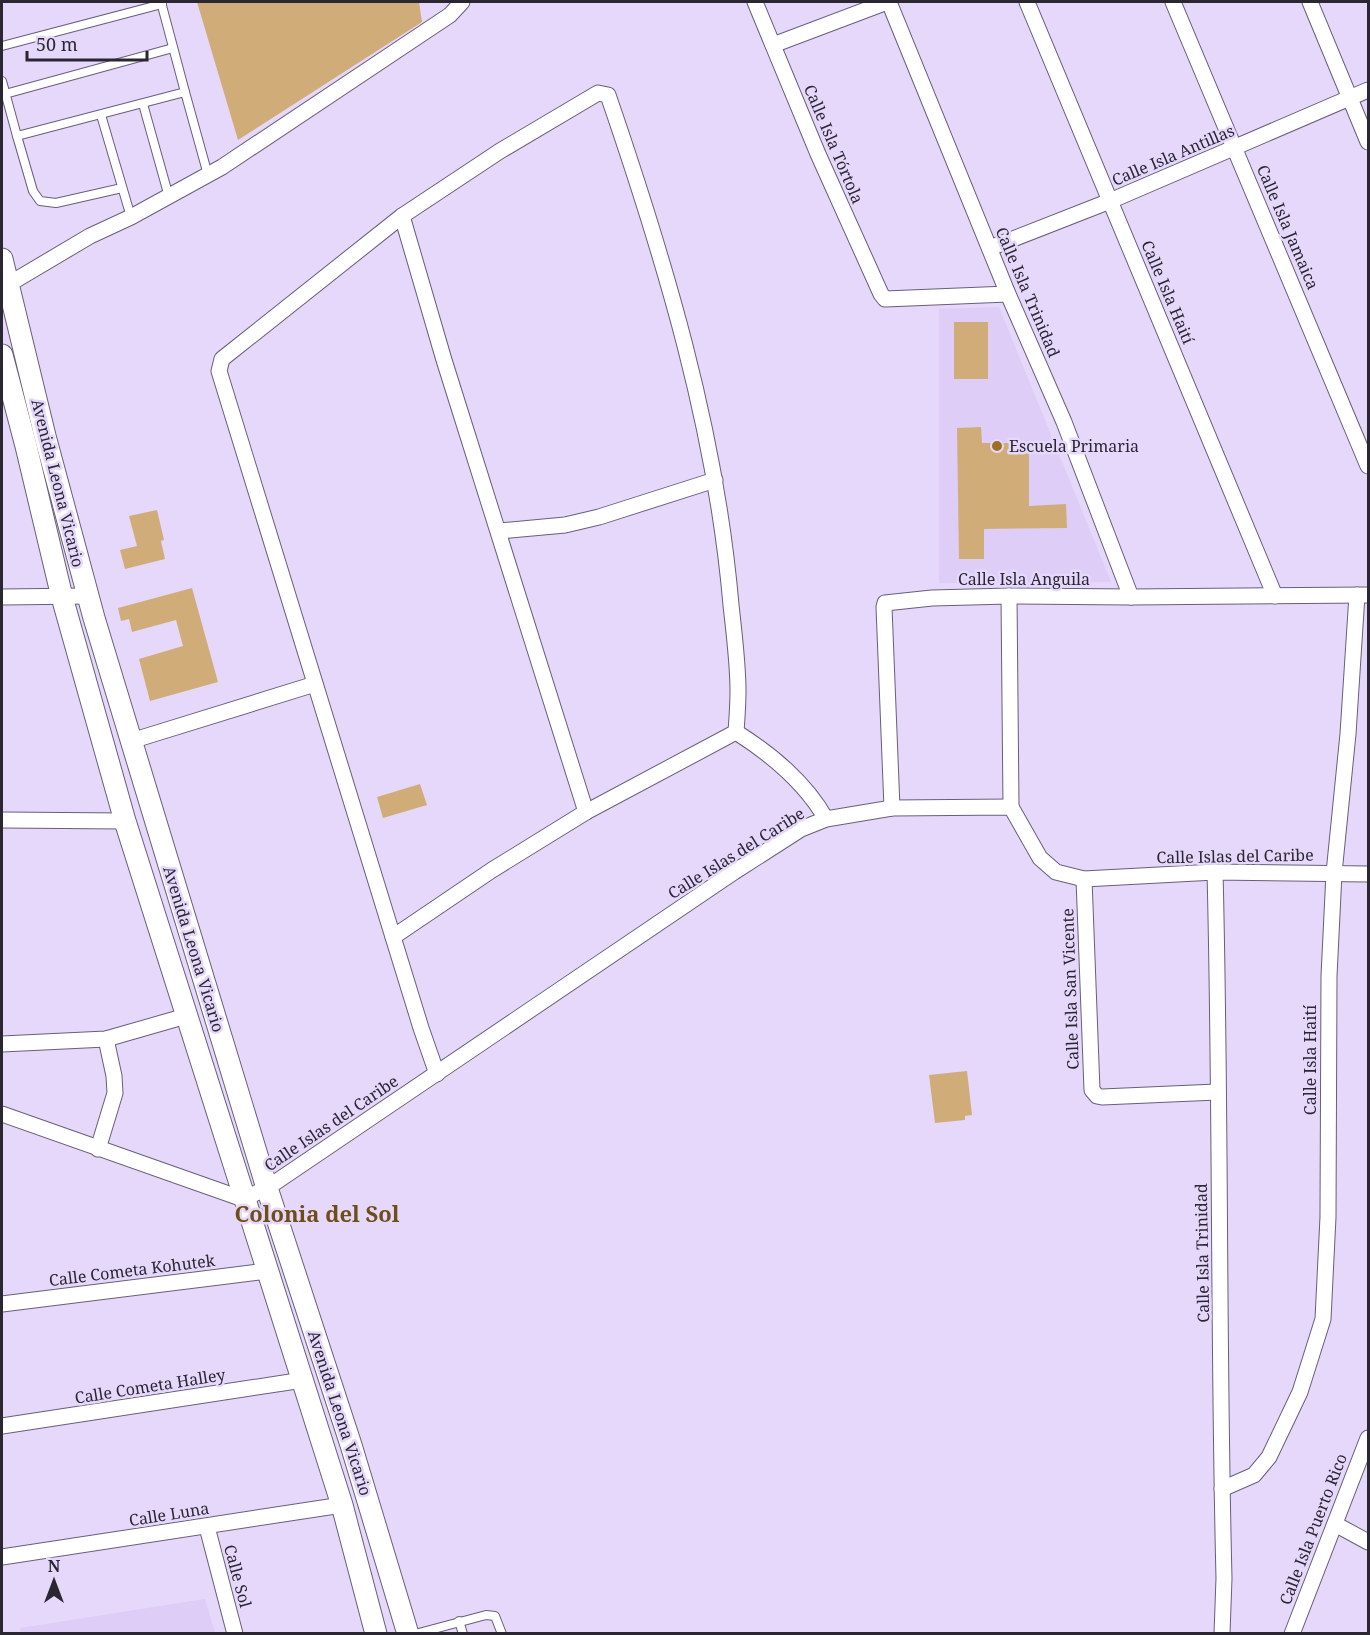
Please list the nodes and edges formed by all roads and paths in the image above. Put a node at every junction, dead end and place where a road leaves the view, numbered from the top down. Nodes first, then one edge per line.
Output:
1 (462, 2) edge
2 (755, 2) edge
3 (888, 2) edge
4 (1027, 2) edge
5 (1173, 2) edge
6 (1310, 2) edge
7 (161, 3) edge
8 (773, 45) junction
9 (2, 46) edge
10 (173, 48) junction
11 (2, 81) edge
12 (1368, 90) edge
13 (185, 92) junction
14 (5, 94) junction
15 (1350, 98) junction
16 (143, 104) junction
17 (101, 115) junction
18 (17, 136) junction
19 (1368, 142) edge
20 (1235, 149) junction
21 (208, 175) junction
22 (122, 188) junction
23 (169, 197) junction
24 (1110, 201) junction
25 (402, 216) junction
26 (131, 218) junction
27 (990, 248) junction
28 (2, 259) edge
29 (5, 289) edge
30 (1008, 294) junction
31 (2, 355) edge
32 (1368, 466) edge
33 (715, 480) junction
34 (500, 531) junction
35 (1363, 595) edge
36 (87, 596) junction
37 (1009, 596) junction
38 (1275, 596) junction
39 (2, 597) edge
40 (62, 597) junction
41 (1131, 597) junction
42 (315, 684) junction
43 (736, 732) junction
44 (131, 741) junction
45 (1011, 807) junction
46 (892, 808) junction
47 (586, 812) junction
48 (826, 819) junction
49 (2, 820) edge
50 (125, 821) junction
51 (1215, 872) junction
52 (1334, 873) junction
53 (1368, 874) edge
54 (1084, 879) junction
55 (393, 937) junction
56 (186, 1016) junction
57 (106, 1039) junction
58 (2, 1044) edge
59 (437, 1074) junction
60 (1217, 1092) junction
61 (2, 1114) edge
62 (98, 1149) junction
63 (267, 1188) junction
64 (243, 1198) junction
65 (267, 1271) junction
66 (2, 1304) edge
67 (303, 1380) junction
68 (2, 1426) edge
69 (1368, 1437) edge
70 (1222, 1489) junction
71 (342, 1505) junction
72 (1335, 1524) junction
73 (207, 1527) junction
74 (1368, 1542) edge
75 (2, 1557) edge
76 (459, 1621) junction
77 (235, 1634) edge
78 (376, 1634) edge
79 (408, 1634) edge
80 (415, 1634) edge
81 (463, 1634) edge
82 (502, 1634) edge
83 (1222, 1634) edge
84 (1292, 1634) edge

1 - 21 street
2 - 8 street, Calle Isla Tórtola
3 - 8 street
3 - 27 street, Calle Isla Trinidad
4 - 24 street, Calle Isla Haití
5 - 20 street, Calle Isla Jamaica
6 - 15 street
7 - 9 lane
7 - 10 lane
8 - 30 street, Calle Isla Tórtola
10 - 13 lane
10 - 14 lane
11 - 14 lane
12 - 15 street, Calle Isla Antillas
13 - 16 lane
13 - 21 lane
14 - 18 lane
15 - 19 street
15 - 20 street, Calle Isla Antillas
16 - 17 lane
16 - 23 lane
17 - 18 lane
17 - 22 lane
18 - 22 lane
20 - 24 street, Calle Isla Antillas
20 - 32 street, Calle Isla Jamaica
21 - 23 street
22 - 26 lane
23 - 26 street
24 - 27 street, Calle Isla Antillas
24 - 38 street, Calle Isla Haití
25 - 33 street
25 - 34 street
25 - 42 street
26 - 29 street
27 - 30 street, Calle Isla Trinidad
28 - 29 street, Avenida Leona Vicario
29 - 36 street, Avenida Leona Vicario
30 - 41 street, Calle Isla Trinidad
31 - 40 street, Avenida Leona Vicario
33 - 34 street
33 - 43 street
34 - 47 street
35 - 38 street, Calle Isla Anguila
35 - 52 street, Calle Isla Haití
36 - 40 street
36 - 44 street, Avenida Leona Vicario
37 - 41 street, Calle Isla Anguila
37 - 45 street
37 - 46 street, Calle Isla Anguila
38 - 41 street, Calle Isla Anguila
39 - 40 street
40 - 50 street, Avenida Leona Vicario
42 - 44 street
42 - 55 street
43 - 47 street
43 - 48 street
44 - 63 street, Avenida Leona Vicario
45 - 46 street, Calle Islas del Caribe
45 - 54 street, Calle Islas del Caribe
46 - 48 street, Calle Islas del Caribe
47 - 55 street
48 - 59 street, Calle Islas del Caribe
49 - 50 street
50 - 56 street, Avenida Leona Vicario
51 - 52 street, Calle Islas del Caribe
51 - 54 street, Calle Islas del Caribe
51 - 60 street, Calle Isla Trinidad
52 - 53 street, Calle Islas del Caribe
52 - 70 street, Calle Isla Haití
54 - 60 street, Calle Isla San Vicente
55 - 59 street
56 - 57 street
56 - 64 street, Avenida Leona Vicario
57 - 58 street
57 - 62 street
59 - 63 street, Calle Islas del Caribe
60 - 70 street, Calle Isla Trinidad
61 - 62 street
62 - 64 street
63 - 64 street, Calle Islas del Caribe
63 - 79 street, Avenida Leona Vicario
64 - 65 street, Avenida Leona Vicario
65 - 66 street, Calle Cometa Kohutek
65 - 67 street, Avenida Leona Vicario
67 - 68 street, Calle Cometa Halley
67 - 71 street, Avenida Leona Vicario
69 - 72 street, Calle Isla Puerto Rico
70 - 83 street, Calle Isla Trinidad
71 - 73 street, Calle Luna
71 - 78 street, Avenida Leona Vicario
72 - 74 street
72 - 84 street, Calle Isla Puerto Rico
73 - 75 street, Calle Luna
73 - 77 street, Calle Sol
76 - 80 lane
76 - 81 lane
76 - 82 lane

